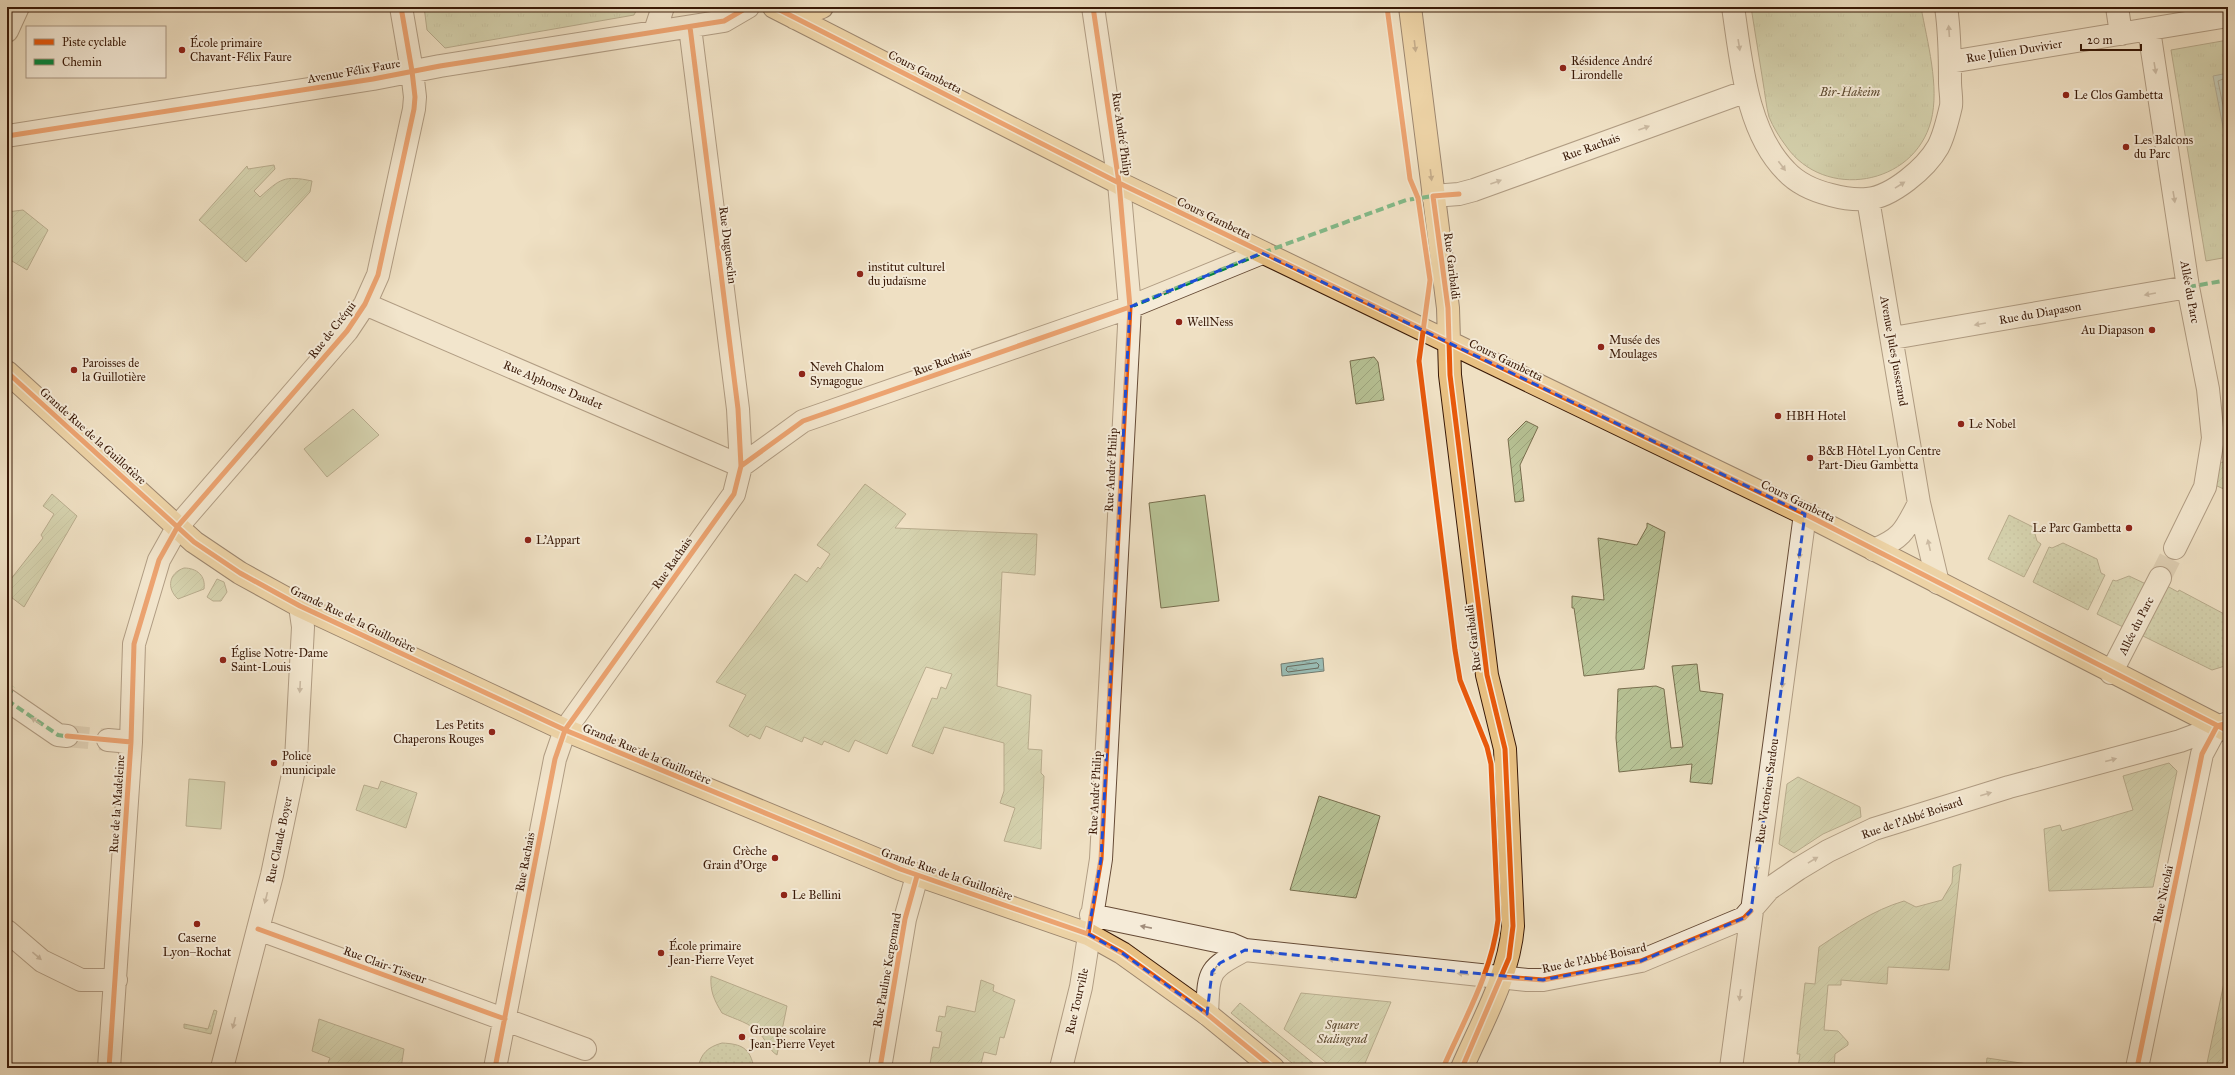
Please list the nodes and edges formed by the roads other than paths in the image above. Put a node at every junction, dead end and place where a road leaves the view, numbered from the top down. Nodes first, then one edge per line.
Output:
1 (18, 7) edge
2 (402, 7) edge
3 (663, 7) edge
4 (748, 7) edge
5 (774, 7) edge
6 (822, 7) edge
7 (1093, 7) edge
8 (1410, 7) edge
9 (1733, 7) edge
10 (1946, 7) edge
11 (2117, 7) edge
12 (2228, 16) edge
13 (795, 18) junction
14 (690, 26) junction
15 (655, 30) junction
16 (2149, 30) junction
17 (7, 31) edge
18 (2121, 34) junction
19 (1950, 62) junction
20 (412, 71) junction
21 (1747, 91) junction
22 (7, 136) edge
23 (1119, 183) junction
24 (1433, 196) junction
25 (1868, 199) junction
26 (1262, 253) junction
27 (2188, 287) junction
28 (365, 304) junction
29 (1130, 306) junction
30 (1892, 338) junction
31 (1448, 342) junction
32 (7, 372) edge
33 (740, 466) junction
34 (1919, 502) junction
35 (1805, 514) junction
36 (178, 526) junction
37 (2175, 548) tunnel mouth
38 (1874, 550) junction
39 (2160, 578) tunnel mouth
40 (1938, 583) junction
41 (300, 606) junction
42 (2111, 673) junction
43 (10, 695) edge
44 (2224, 727) edge
45 (565, 730) junction
46 (67, 736) tunnel mouth
47 (108, 740) tunnel mouth
48 (131, 742) junction
49 (917, 876) junction
50 (1751, 911) junction
51 (1090, 925) junction
52 (258, 929) junction
53 (7, 931) edge
54 (1245, 950) junction
55 (1312, 958) joint
56 (1502, 977) junction
57 (116, 980) junction
58 (1208, 1014) junction
59 (505, 1019) junction
60 (585, 1049) dead end
61 (109, 1068) edge
62 (222, 1068) edge
63 (495, 1068) edge
64 (880, 1068) edge
65 (1061, 1068) edge
66 (1273, 1068) edge
67 (1462, 1068) edge
68 (1731, 1068) edge
69 (2137, 1068) edge

1 - 17 street
2 - 20 street, Rue de Créqui
3 - 15 street
4 - 14 street, Avenue Félix Faure
5 - 13 main road, Cours Gambetta
6 - 13 main road
7 - 23 street, Rue André Philip
8 -> 24 main road, Rue Garibaldi
9 -> 21 street
19 -> 10 street
11 - 18 street
12 - 16 street, Rue Julien Duvivier
13 - 23 main road, Cours Gambetta
14 - 15 street, Avenue Félix Faure
14 - 33 street, Rue Duguesclin
15 - 20 street, Avenue Félix Faure
16 - 18 street, Rue Julien Duvivier
16 -> 27 street, Allée du Parc
18 - 19 street, Rue Julien Duvivier
25 -> 19 street
20 - 22 street, Avenue Félix Faure
20 - 28 street, Rue de Créqui
24 -> 21 street, Rue Rachais
21 -> 25 street
23 - 26 main road, Cours Gambetta
23 - 29 street, Rue André Philip
24 - 31 main road, Rue Garibaldi
25 - 30 street, Avenue Jules Jusserand
29 -> 26 street, Rue Rachais
26 - 31 main road, Cours Gambetta
27 -> 30 street, Rue du Diapason
27 - 37 street, Allée du Parc
28 - 33 street, Rue Alphonse Daudet
28 - 36 street, Rue de Créqui
29 - 33 street, Rue Rachais
29 - 51 street, Rue André Philip
30 - 34 street, Avenue Jules Jusserand
31 - 35 main road, Cours Gambetta
31 - 56 main road, Rue Garibaldi
32 - 36 main road, Grande Rue de la Guillotière
33 - 45 street, Rue Rachais
34 - 38 street
40 -> 34 street, Avenue Jules Jusserand
35 - 38 main road, Cours Gambetta
35 -> 50 street, Rue Victorien Sardou
36 - 41 main road, Grande Rue de la Guillotière
36 - 48 street, Rue de la Madeleine
38 - 40 main road, Cours Gambetta
39 - 42 street, Allée du Parc
40 - 42 main road, Cours Gambetta
41 - 45 main road, Grande Rue de la Guillotière
41 -> 52 street, Rue Claude Boyer
42 - 44 main road, Cours Gambetta
46 -> 43 street
50 -> 44 street, Rue de l'Abbé Boisard
44 - 69 street, Rue Nicolaï
45 - 49 main road, Grande Rue de la Guillotière
45 - 59 street, Rue Rachais
47 - 48 street
48 - 57 street, Rue de la Madeleine
49 - 51 main road, Grande Rue de la Guillotière
49 - 64 street, Rue Pauline Kergomard
50 - 56 street, Rue de l'Abbé Boisard
50 -> 68 street, Rue Victorien Sardou
54 -> 51 street, Grande Rue de la Guillotière
51 - 58 main road, Grande Rue de la Guillotière
51 - 65 street, Rue Tourville
52 - 59 street, Rue Clair-Tisseur
52 -> 62 street, Rue Claude Boyer
53 -> 57 street
55 -> 54 street, Grande Rue de la Guillotière
54 -> 58 street
56 -> 55 street, Rue de l'Abbé Boisard
56 - 67 main road, Rue Garibaldi
57 - 61 street, Rue de la Madeleine
58 - 66 main road, Grande Rue de la Guillotière
59 - 60 street, Rue Clair-Tisseur
59 - 63 street, Rue Rachais

